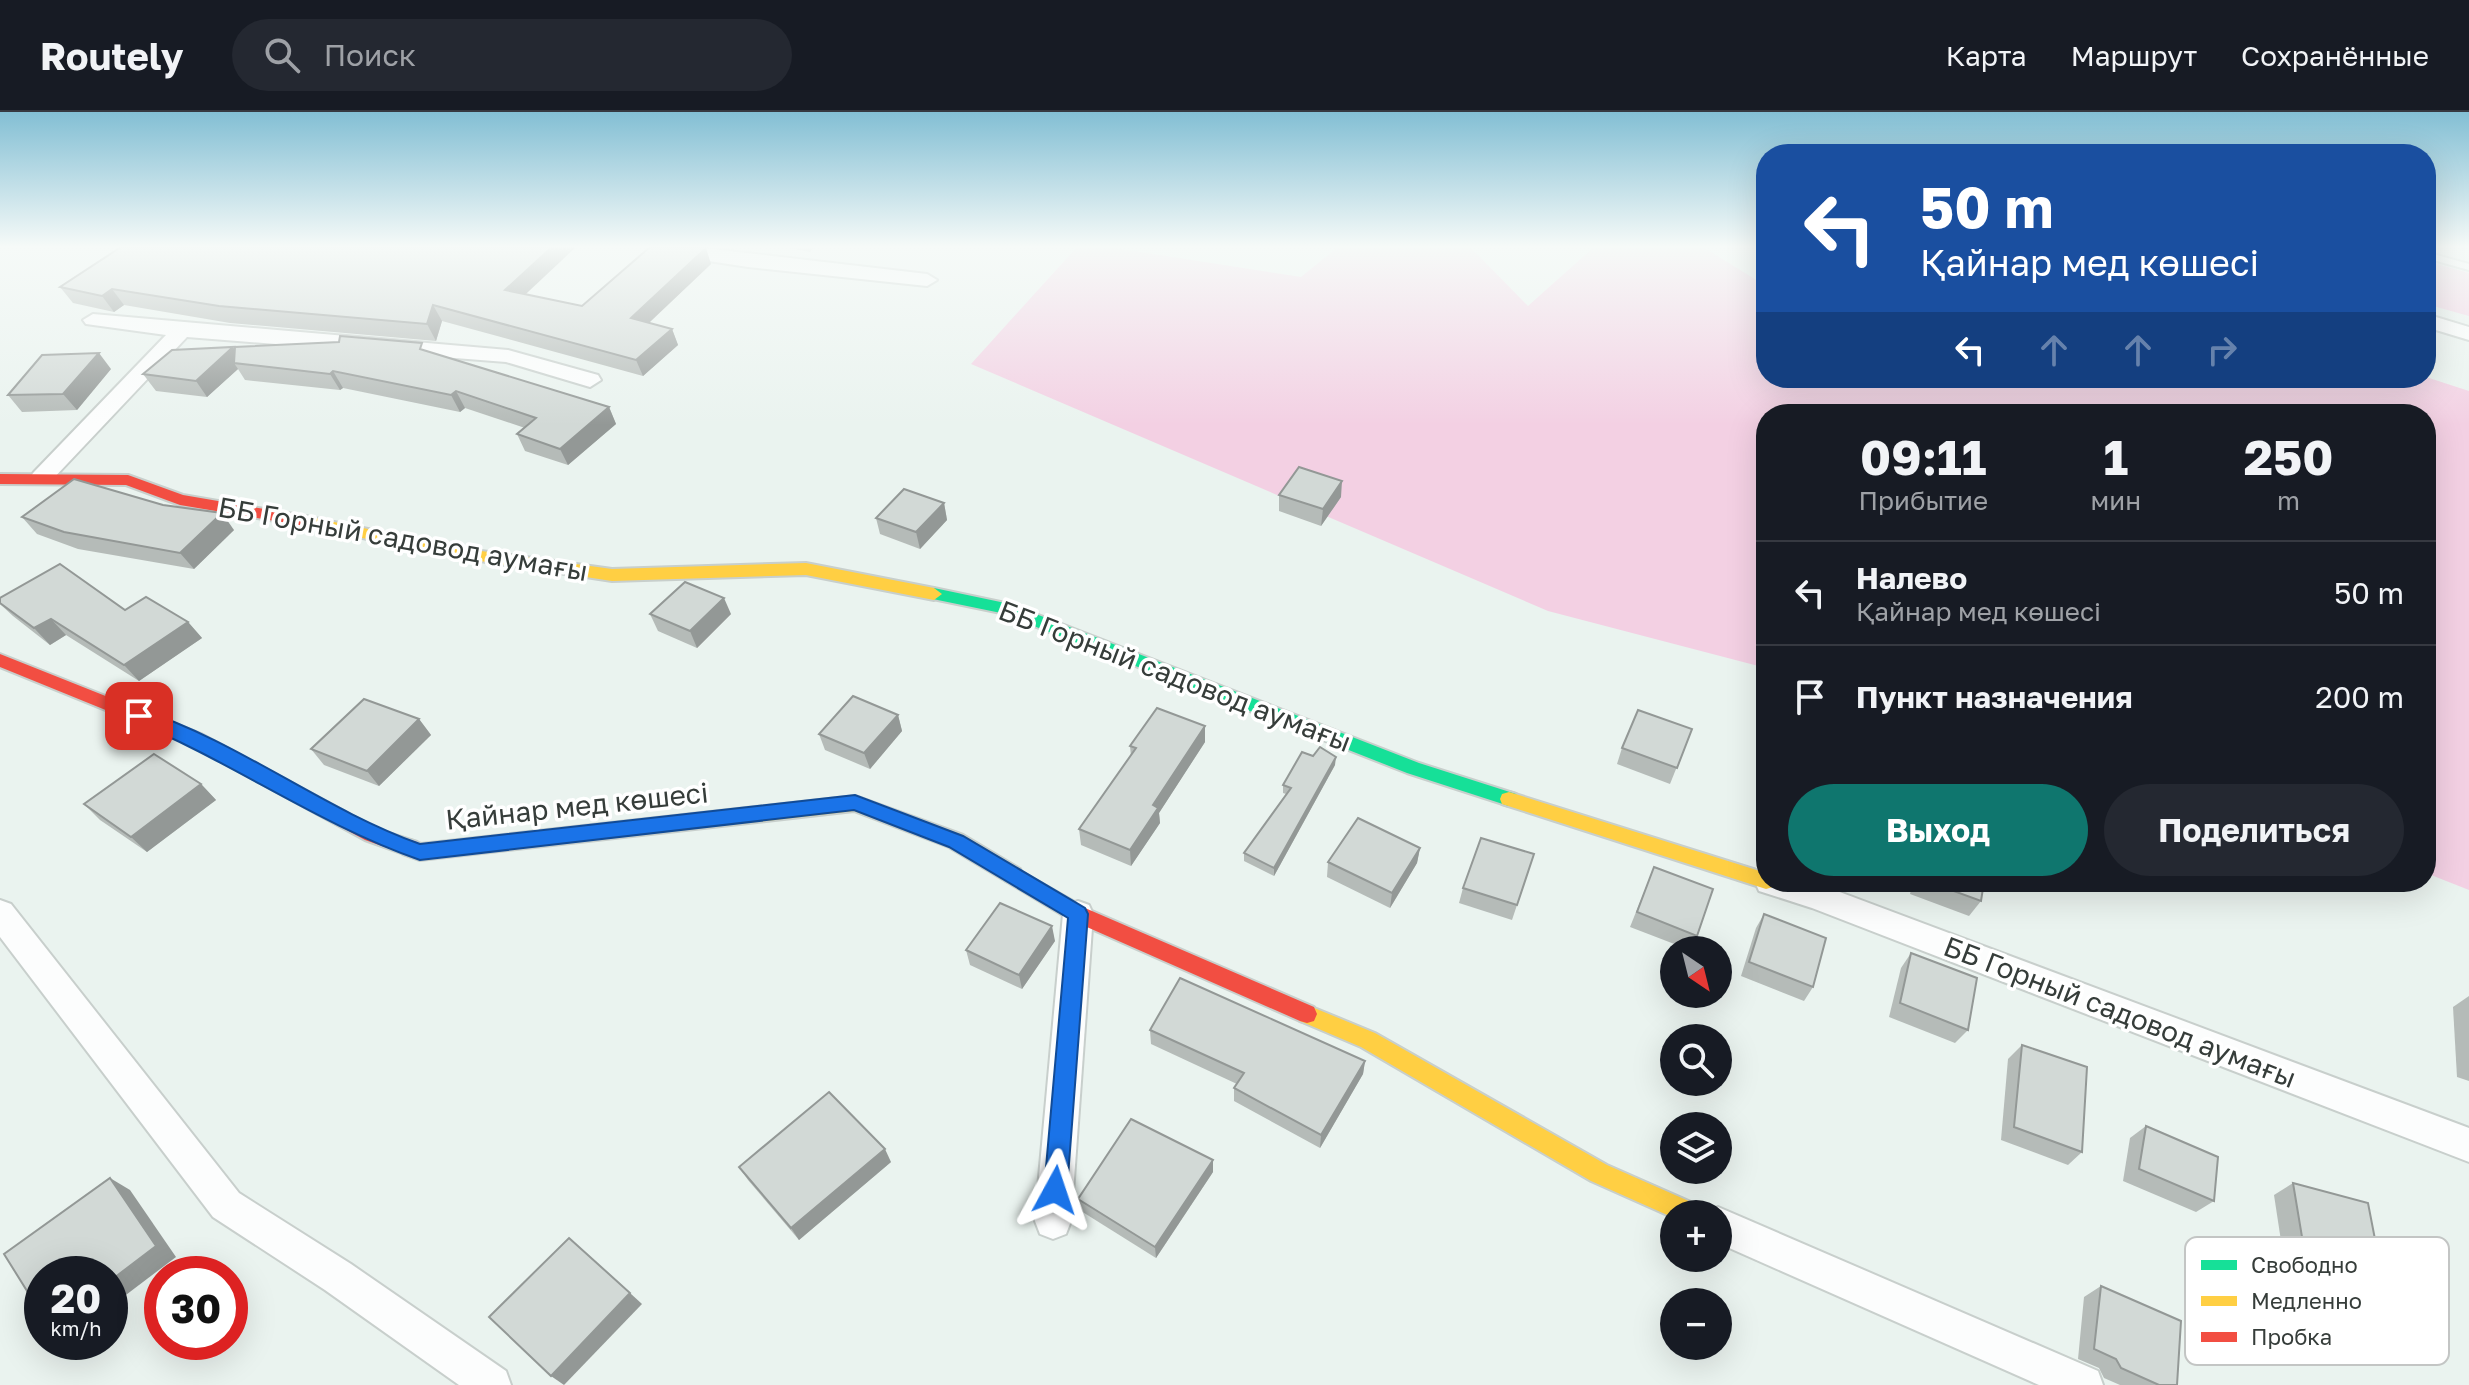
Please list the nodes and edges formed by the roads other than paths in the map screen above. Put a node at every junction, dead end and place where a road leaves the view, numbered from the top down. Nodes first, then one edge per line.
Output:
1 (93, 320) dead end
2 (2436, 323) edge
3 (182, 330) junction
4 (2469, 334) edge
5 (590, 380) dead end
6 (42, 477) junction
7 (0, 479) edge
8 (0, 660) edge
9 (1756, 877) edge
10 (1802, 892) edge
11 (0, 913) edge
12 (1078, 914) junction
13 (2469, 1145) edge
14 (1660, 1200) edge
15 (1053, 1221) dead end
16 (1732, 1231) edge
17 (492, 1385) edge
18 (2084, 1385) edge

1 - 3 street
2 - 4 street
3 - 5 street
3 - 6 street
6 - 7 street, ББ Горный садовод аумағы
6 - 9 street, ББ Горный садовод аумағы
8 - 12 street, Қайнар мед көшесі
10 - 13 street, ББ Горный садовод аумағы
11 - 17 street
12 - 14 street, Қайнар мед көшесі
12 - 15 street
16 - 18 street

